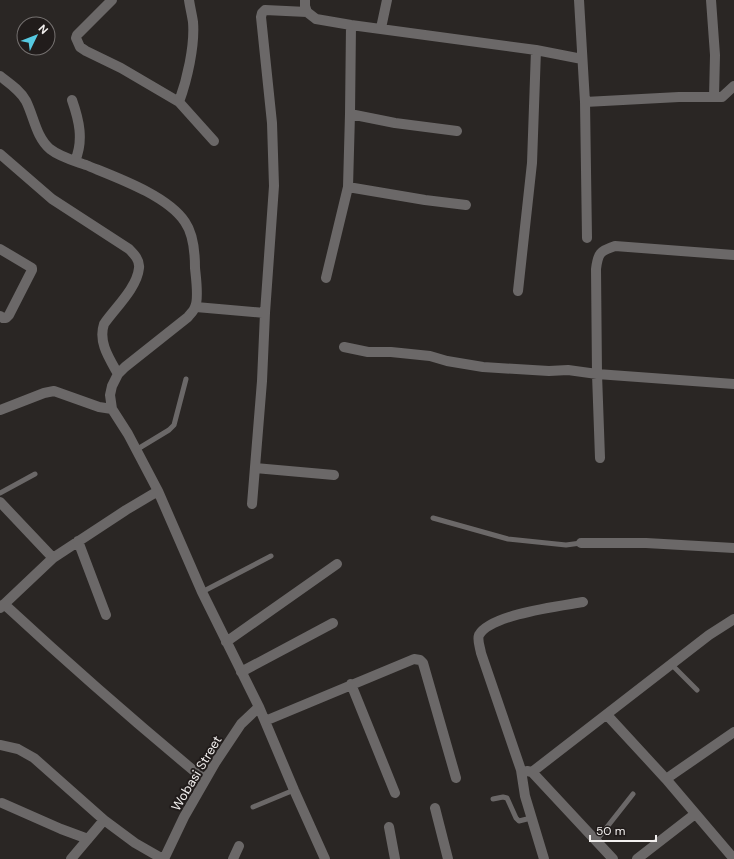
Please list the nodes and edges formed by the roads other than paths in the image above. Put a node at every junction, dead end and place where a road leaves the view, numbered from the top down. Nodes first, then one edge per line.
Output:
1 (112, 0) edge
2 (189, 0) edge
3 (305, 0) edge
4 (387, 0) edge
5 (579, 0) edge
6 (711, 0) edge
7 (307, 12) junction
8 (350, 25) junction
9 (381, 28) junction
10 (536, 50) junction
11 (582, 59) junction
12 (0, 76) edge
13 (734, 86) edge
14 (714, 97) junction
15 (72, 100) dead end
16 (179, 102) junction
17 (585, 102) junction
18 (350, 114) junction
19 (457, 131) dead end
20 (214, 141) dead end
21 (0, 154) edge
22 (75, 161) junction
23 (348, 187) junction
24 (466, 205) dead end
25 (587, 238) dead end
26 (0, 248) edge
27 (734, 255) edge
28 (326, 278) dead end
29 (518, 291) dead end
30 (196, 307) junction
31 (265, 313) junction
32 (0, 316) edge
33 (344, 347) dead end
34 (118, 374) junction
35 (597, 374) junction
36 (186, 379) dead end
37 (734, 384) edge
38 (112, 409) junction
39 (0, 410) edge
40 (136, 450) junction
41 (600, 458) dead end
42 (255, 468) junction
43 (35, 474) dead end
44 (334, 475) dead end
45 (158, 491) junction
46 (0, 494) edge
47 (0, 502) edge
48 (252, 504) dead end
49 (433, 518) dead end
50 (78, 541) junction
51 (581, 543) joint
52 (734, 548) edge
53 (271, 556) dead end
54 (53, 558) junction
55 (337, 564) dead end
56 (202, 592) junction
57 (583, 602) dead end
58 (2, 606) edge
59 (106, 615) dead end
60 (734, 619) edge
61 (333, 623) dead end
62 (226, 642) junction
63 (672, 665) junction
64 (241, 672) junction
65 (351, 684) junction
66 (697, 690) dead end
67 (259, 707) junction
68 (606, 714) junction
69 (265, 721) junction
70 (734, 732) edge
71 (0, 745) edge
72 (521, 770) junction
73 (532, 772) junction
74 (456, 778) dead end
75 (666, 779) junction
76 (205, 780) junction
77 (294, 790) junction
78 (395, 793) dead end
79 (633, 794) dead end
80 (493, 799) dead end
81 (2, 804) dead end
82 (253, 807) dead end
83 (435, 808) dead end
84 (695, 814) junction
85 (532, 818) junction
86 (104, 820) junction
87 (389, 827) dead end
88 (88, 839) junction
89 (596, 841) junction
90 (239, 846) dead end
91 (71, 859) edge
92 (163, 859) edge
93 (233, 859) edge
94 (325, 859) edge
95 (395, 859) edge
96 (448, 859) edge
97 (544, 859) edge
98 (613, 859) edge
99 (637, 859) edge
100 (734, 859) edge

1 - 16 street
2 - 16 street
3 - 7 street
4 - 9 street
5 - 11 street
6 - 14 street
7 - 8 street
7 - 31 street
8 - 9 street
8 - 18 street
9 - 10 street
10 - 11 street
10 - 29 street
11 - 17 street
12 - 22 street
13 - 14 street
14 - 17 street
15 - 22 street
16 - 20 street
17 - 25 street
18 - 19 street
18 - 23 street
21 - 34 street
22 - 30 street
23 - 24 street
23 - 28 street
26 - 32 street
27 - 35 street
30 - 31 street
30 - 34 street
31 - 42 street
33 - 35 street
34 - 38 street
35 - 37 street
35 - 41 street
36 - 40 lane
38 - 39 street
38 - 40 street
40 - 45 street
42 - 44 street
42 - 48 street
43 - 46 lane
45 - 50 street
45 - 56 street
47 - 54 street
49 - 51 lane
50 - 54 street
50 - 59 street
51 - 52 street
53 - 56 lane
54 - 58 street
55 - 62 street
56 - 62 street
57 - 72 street
58 - 76 street
60 - 63 street
61 - 64 street
62 - 64 street
63 - 66 lane
63 - 68 street
64 - 67 street
65 - 69 street
65 - 74 street
65 - 78 street
67 - 69 street
67 - 76 street, Wobasi Street
68 - 73 street
68 - 75 street
69 - 77 street
70 - 75 street
71 - 86 street
72 - 73 street
72 - 85 street
73 - 89 street
75 - 84 street
76 - 92 street, Wobasi Street
77 - 82 lane
77 - 94 street
79 - 89 lane
80 - 85 lane
81 - 88 street
83 - 96 street
84 - 99 street
84 - 100 street
85 - 97 street
86 - 88 street
86 - 92 street
87 - 95 street
88 - 91 street
89 - 98 street
90 - 93 street

